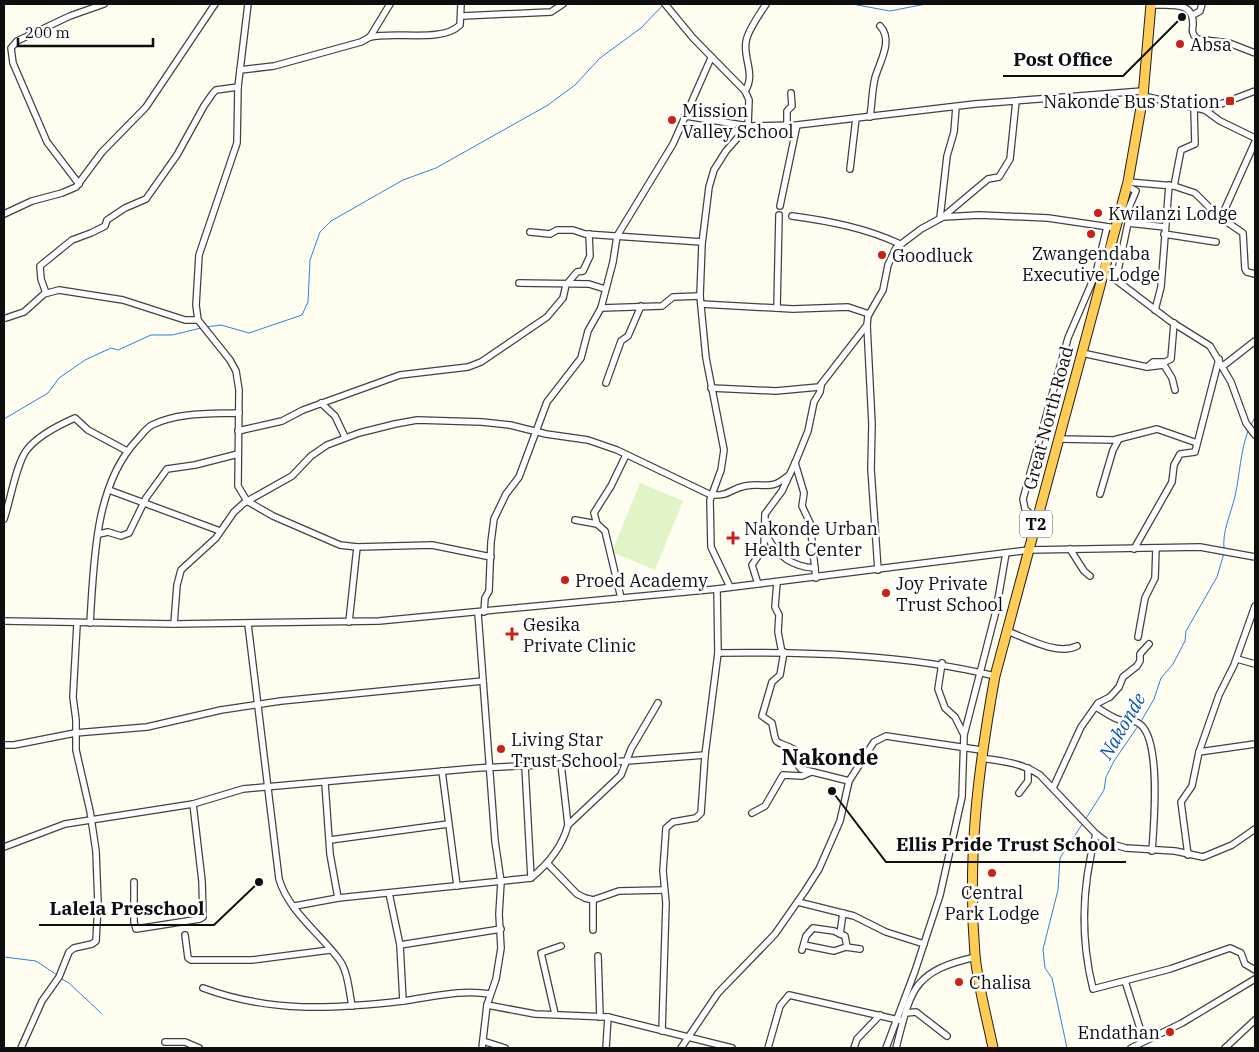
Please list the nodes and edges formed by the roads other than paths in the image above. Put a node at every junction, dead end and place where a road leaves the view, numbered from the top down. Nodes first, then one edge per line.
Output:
1 (104, 4) edge
2 (215, 4) edge
3 (248, 4) edge
4 (390, 4) edge
5 (461, 4) edge
6 (563, 4) edge
7 (766, 4) edge
8 (1202, 4) edge
9 (1151, 5) edge
10 (667, 6) edge
11 (1193, 15) junction
12 (462, 16) junction
13 (880, 26) dead end
14 (370, 37) junction
15 (1255, 53) edge
16 (711, 58) junction
17 (240, 70) junction
18 (238, 87) junction
19 (745, 91) junction
20 (1255, 91) edge
21 (791, 93) dead end
22 (1143, 94) junction
23 (1016, 101) junction
24 (956, 107) junction
25 (1194, 108) junction
26 (1205, 110) junction
27 (686, 116) junction
28 (870, 117) junction
29 (856, 118) junction
30 (787, 125) junction
31 (797, 125) junction
32 (748, 126) junction
33 (1255, 138) edge
34 (1255, 142) edge
35 (850, 169) dead end
36 (79, 184) junction
37 (1127, 184) junction
38 (1172, 186) junction
39 (780, 206) dead end
40 (1124, 209) junction
41 (4, 214) edge
42 (779, 215) dead end
43 (792, 216) dead end
44 (1218, 216) junction
45 (941, 218) junction
46 (1129, 222) junction
47 (1111, 227) junction
48 (1165, 227) junction
49 (530, 232) dead end
50 (589, 234) junction
51 (1164, 234) junction
52 (617, 236) junction
53 (702, 242) junction
54 (1216, 242) dead end
55 (900, 244) junction
56 (1110, 250) junction
57 (1122, 252) junction
58 (1104, 274) junction
59 (1255, 274) edge
60 (1116, 280) junction
61 (519, 283) dead end
62 (566, 285) junction
63 (605, 289) junction
64 (46, 293) junction
65 (700, 296) junction
66 (702, 304) junction
67 (641, 306) junction
68 (602, 308) junction
69 (777, 308) junction
70 (1155, 310) junction
71 (869, 314) junction
72 (6, 318) dead end
73 (200, 322) junction
74 (1174, 323) junction
75 (867, 325) junction
76 (1255, 341) edge
77 (1082, 353) junction
78 (1219, 359) junction
79 (1223, 366) junction
80 (1147, 367) junction
81 (606, 384) dead end
82 (821, 386) junction
83 (711, 388) junction
84 (1175, 390) dead end
85 (321, 403) junction
86 (239, 414) junction
87 (238, 431) junction
88 (536, 432) junction
89 (1255, 435) edge
90 (345, 438) junction
91 (1058, 439) junction
92 (1119, 440) junction
93 (1197, 443) junction
94 (127, 451) junction
95 (238, 454) junction
96 (626, 455) junction
97 (795, 463) junction
98 (789, 475) junction
99 (109, 490) junction
100 (1100, 494) dead end
101 (711, 495) junction
102 (247, 501) junction
103 (143, 503) junction
104 (4, 519) edge
105 (575, 520) dead end
106 (1037, 520) junction
107 (597, 524) junction
108 (220, 531) junction
109 (765, 532) junction
110 (99, 534) junction
111 (357, 547) junction
112 (1156, 548) junction
113 (1070, 549) junction
114 (1134, 549) junction
115 (1029, 550) junction
116 (1006, 553) junction
117 (1254, 556) edge
118 (491, 557) junction
119 (815, 568) junction
120 (878, 570) junction
121 (1090, 576) dead end
122 (816, 578) junction
123 (778, 582) junction
124 (758, 584) junction
125 (730, 588) junction
126 (717, 589) junction
127 (621, 598) junction
128 (1255, 606) edge
129 (481, 612) junction
130 (4, 622) edge
131 (349, 622) junction
132 (90, 623) junction
133 (77, 624) junction
134 (174, 624) junction
135 (248, 624) junction
136 (1007, 631) junction
137 (1138, 637) dead end
138 (1149, 644) dead end
139 (1077, 646) dead end
140 (783, 652) junction
141 (718, 653) junction
142 (1237, 659) junction
143 (942, 663) junction
144 (1255, 664) edge
145 (980, 672) junction
146 (995, 676) junction
147 (483, 681) junction
148 (658, 703) dead end
149 (258, 705) junction
150 (1096, 707) junction
151 (75, 733) junction
152 (964, 735) junction
153 (1255, 744) edge
154 (4, 745) edge
155 (964, 747) junction
156 (1199, 752) junction
157 (981, 754) junction
158 (704, 755) junction
159 (627, 761) junction
160 (561, 764) junction
161 (525, 766) junction
162 (490, 768) junction
163 (1028, 768) junction
164 (442, 771) junction
165 (811, 772) junction
166 (849, 781) junction
167 (325, 782) junction
168 (266, 787) junction
169 (1053, 788) junction
170 (1019, 793) dead end
171 (193, 804) junction
172 (752, 813) dead end
173 (92, 820) junction
174 (448, 824) junction
175 (568, 826) junction
176 (1255, 829) edge
177 (1096, 834) junction
178 (330, 840) junction
179 (4, 847) edge
180 (1152, 851) junction
181 (1188, 855) junction
182 (548, 864) junction
183 (531, 878) junction
184 (134, 882) dead end
185 (500, 882) junction
186 (457, 886) junction
187 (664, 890) junction
188 (389, 893) junction
189 (338, 898) junction
190 (593, 900) junction
191 (798, 902) junction
192 (295, 906) junction
193 (843, 913) junction
194 (501, 929) junction
195 (593, 930) dead end
196 (840, 934) junction
197 (185, 935) dead end
198 (924, 944) junction
199 (400, 945) junction
200 (561, 946) dead end
201 (847, 947) junction
202 (860, 949) dead end
203 (330, 950) junction
204 (598, 956) dead end
205 (976, 957) junction
206 (1255, 970) edge
207 (1255, 979) edge
208 (1125, 980) junction
209 (203, 988) dead end
210 (490, 994) junction
211 (404, 1001) junction
212 (487, 1005) junction
213 (352, 1006) junction
214 (906, 1013) junction
215 (556, 1014) junction
216 (880, 1015) junction
217 (600, 1017) junction
218 (608, 1017) junction
219 (1255, 1020) edge
220 (900, 1021) junction
221 (662, 1031) junction
222 (947, 1036) dead end
223 (689, 1038) junction
224 (483, 1041) junction
225 (1144, 1041) junction
226 (165, 1042) dead end
227 (21, 1048) edge
228 (199, 1048) edge
229 (482, 1048) edge
230 (505, 1048) edge
231 (606, 1048) edge
232 (681, 1048) edge
233 (730, 1048) edge
234 (768, 1048) edge
235 (854, 1048) edge
236 (886, 1048) edge
237 (896, 1048) edge
238 (993, 1048) edge
239 (1132, 1048) edge
240 (1226, 1048) edge

1 - 36 street
2 - 36 street
3 - 17 street
4 - 14 street
5 - 12 street
6 - 12 street
7 - 19 street
8 - 11 street
9 - 11 street
9 - 22 highway, Great North Road / T2
10 - 16 street
11 - 15 street
12 - 14 street
13 - 28 street
14 - 17 street
16 - 19 street
16 - 27 street
17 - 18 street
18 - 64 street
18 - 73 street
19 - 32 street
20 - 26 street
21 - 30 street
22 - 23 street
22 - 25 street
22 - 37 highway, Great North Road / T2
23 - 24 street
23 - 45 street
24 - 28 street
24 - 45 street
25 - 26 street
25 - 38 street
26 - 33 street
27 - 32 street
27 - 52 street
28 - 29 street
29 - 31 street
29 - 35 street
30 - 31 street
30 - 32 street
31 - 39 street
32 - 53 street
34 - 44 street
36 - 41 street
37 - 38 street
37 - 40 highway, Great North Road / T2
38 - 44 street
38 - 48 street
40 - 46 street
40 - 47 highway, Great North Road / T2
42 - 69 street
43 - 55 street
44 - 59 street
45 - 47 street
45 - 55 street
46 - 48 street
46 - 57 street
47 - 56 highway, Great North Road / T2
47 - 106 street
48 - 51 street
49 - 50 street
50 - 52 street
50 - 62 street
51 - 54 street
51 - 70 street
52 - 53 street
52 - 63 street
53 - 65 street
55 - 71 street
56 - 57 street
56 - 58 highway, Great North Road / T2
57 - 60 street
58 - 60 street
58 - 77 highway, Great North Road / T2
60 - 70 street
61 - 62 street
62 - 63 street
62 - 85 street
63 - 68 street
64 - 72 street
64 - 73 street
65 - 66 street
65 - 67 street
66 - 69 street
66 - 83 street
67 - 68 street
67 - 81 street
68 - 88 street
69 - 71 street
70 - 74 street
71 - 75 street
73 - 86 street
74 - 78 street
74 - 80 street
75 - 82 street
75 - 120 street
76 - 79 street
77 - 80 street
77 - 91 highway, Great North Road / T2
78 - 79 street
78 - 93 street
79 - 89 street
80 - 84 street
82 - 83 street
82 - 97 street
83 - 101 street
85 - 87 street
85 - 90 street
86 - 87 street
86 - 94 street
87 - 95 street
88 - 90 street
88 - 96 street
88 - 118 street
90 - 102 street
91 - 92 street
91 - 106 highway, Great North Road / T2
92 - 93 street
92 - 100 street
93 - 114 street
94 - 99 street
94 - 104 street
95 - 102 street
95 - 103 street
96 - 101 street
96 - 107 street
97 - 98 street
97 - 119 street
98 - 101 street
98 - 109 street
99 - 103 street
99 - 110 street
101 - 125 street
102 - 108 street
102 - 111 street
103 - 108 street
103 - 110 street
105 - 107 street
106 - 115 highway, Great North Road / T2
107 - 127 street
108 - 134 street
109 - 119 street
109 - 124 street
110 - 132 street
111 - 118 street
111 - 131 street
112 - 114 street
112 - 117 street
112 - 137 street
113 - 114 street
113 - 115 street
113 - 121 street
115 - 116 street
115 - 136 highway, Great North Road / T2
116 - 120 street
116 - 145 street
118 - 129 street
119 - 122 street
120 - 122 street
122 - 123 street
123 - 124 street
123 - 140 street
124 - 125 street
125 - 126 street
126 - 127 street
126 - 141 street
127 - 129 street
128 - 142 street
129 - 131 street
129 - 147 street
130 - 133 street
131 - 135 street
132 - 133 street
132 - 134 street
133 - 151 street
134 - 135 street
135 - 149 street
136 - 139 street
136 - 146 highway, Great North Road / T2
138 - 150 street
140 - 141 street
140 - 143 street
140 - 165 street
141 - 158 street
142 - 144 street
142 - 156 street
143 - 145 street
143 - 152 street
145 - 146 street
145 - 152 street
146 - 157 highway, Great North Road / T2
147 - 149 street
147 - 162 street
148 - 159 street
149 - 151 street
149 - 168 street
150 - 169 street
150 - 180 street
151 - 154 street
151 - 173 street
152 - 155 street
153 - 156 street
155 - 157 street
155 - 166 street
155 - 198 street
156 - 181 street
157 - 163 street
157 - 205 highway, Great North Road / T2
158 - 159 street
158 - 187 street
159 - 160 street
159 - 175 street
160 - 161 street
160 - 175 street
161 - 162 street
161 - 183 street
162 - 164 street
162 - 185 street
163 - 169 street
163 - 170 street
164 - 167 street
164 - 174 street
165 - 166 street
165 - 172 street
166 - 191 street
167 - 168 street
167 - 178 street
168 - 171 street
168 - 192 street
169 - 177 street
171 - 173 street
171 - 184 street
173 - 179 street
173 - 227 street
174 - 178 street
174 - 186 street
175 - 182 street
176 - 181 street
177 - 180 street
177 - 208 street
178 - 189 street
180 - 181 street
182 - 183 street
182 - 190 street
183 - 185 street
185 - 186 street
185 - 194 street
186 - 188 street
187 - 190 street
187 - 221 street
188 - 189 street
188 - 199 street
189 - 192 street
190 - 195 street
191 - 193 street
191 - 223 street
192 - 203 street
193 - 196 street
193 - 198 street
194 - 199 street
194 - 210 street
196 - 201 street
196 - 201 street
197 - 203 street
198 - 220 street
199 - 211 street
200 - 215 street
201 - 202 street
203 - 213 street
204 - 217 street
205 - 214 street
205 - 238 highway, Great North Road / T2
206 - 208 street
207 - 225 street
208 - 225 street
209 - 213 street
210 - 211 street
210 - 212 street
211 - 213 street
212 - 215 street
212 - 224 street
214 - 220 street
214 - 222 street
215 - 217 street
216 - 220 street
216 - 234 street
216 - 235 street
217 - 218 street
218 - 221 street
218 - 231 street
219 - 240 street
220 - 236 street
220 - 237 street
221 - 223 street
223 - 232 street
223 - 233 street
224 - 229 street
224 - 230 street
225 - 239 street
226 - 228 street

